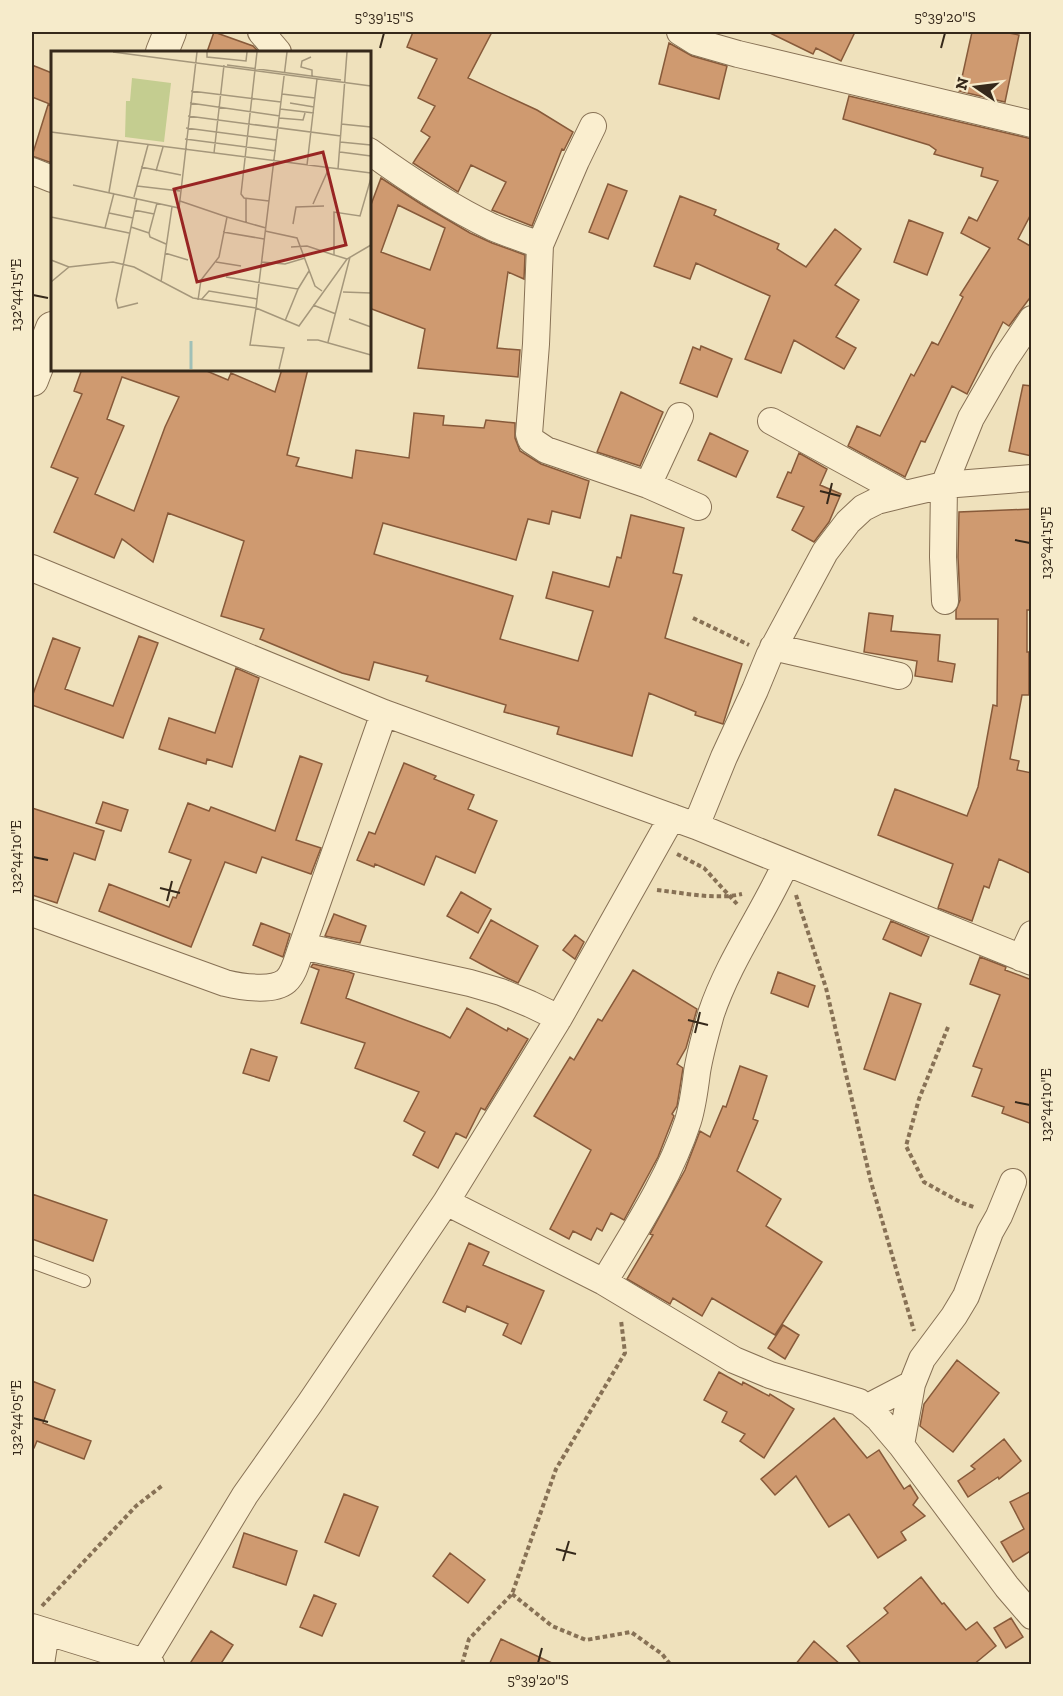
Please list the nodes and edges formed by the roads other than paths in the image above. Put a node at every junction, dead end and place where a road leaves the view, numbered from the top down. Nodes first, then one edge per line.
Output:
1 (170, 32) edge
2 (261, 32) edge
3 (680, 32) edge
4 (162, 51) edge
5 (277, 51) edge
6 (1032, 124) edge
7 (593, 126) dead end
8 (370, 152) edge
9 (32, 171) edge
10 (51, 179) edge
11 (540, 245) junction
12 (1032, 319) edge
13 (51, 331) edge
14 (32, 380) edge
15 (680, 416) dead end
16 (771, 421) dead end
17 (1032, 478) edge
18 (648, 485) junction
19 (944, 485) junction
20 (905, 494) junction
21 (698, 507) dead end
22 (32, 568) edge
23 (945, 601) dead end
24 (771, 651) junction
25 (899, 676) dead end
26 (384, 713) junction
27 (672, 818) junction
28 (696, 826) junction
29 (786, 863) junction
30 (32, 913) edge
31 (1032, 934) edge
32 (303, 946) junction
33 (1026, 960) edge
34 (559, 1018) junction
35 (1013, 1182) dead end
36 (446, 1202) junction
37 (32, 1262) edge
38 (84, 1281) dead end
39 (611, 1287) junction
40 (912, 1384) junction
41 (866, 1408) junction
42 (902, 1445) junction
43 (1032, 1616) edge
44 (39, 1623) edge
45 (147, 1663) edge
46 (40, 1665) edge

1 - 4 street
2 - 5 street
3 - 6 street
7 - 11 street
8 - 11 street
9 - 10 street
11 - 18 street
12 - 19 street
13 - 14 street
15 - 18 street
16 - 20 street
17 - 19 street
18 - 21 street
19 - 20 street
19 - 23 street
20 - 24 street
22 - 26 street
24 - 25 street
24 - 28 street
26 - 27 street
26 - 32 street
27 - 28 street
27 - 34 street
28 - 29 street
29 - 33 street
29 - 39 street
30 - 32 street
31 - 33 street
32 - 34 street
34 - 36 street
35 - 40 street
36 - 39 street
36 - 45 street
37 - 38 lane
39 - 41 street
40 - 41 street
40 - 42 street
41 - 42 street
42 - 43 street
44 - 45 street
44 - 46 street

